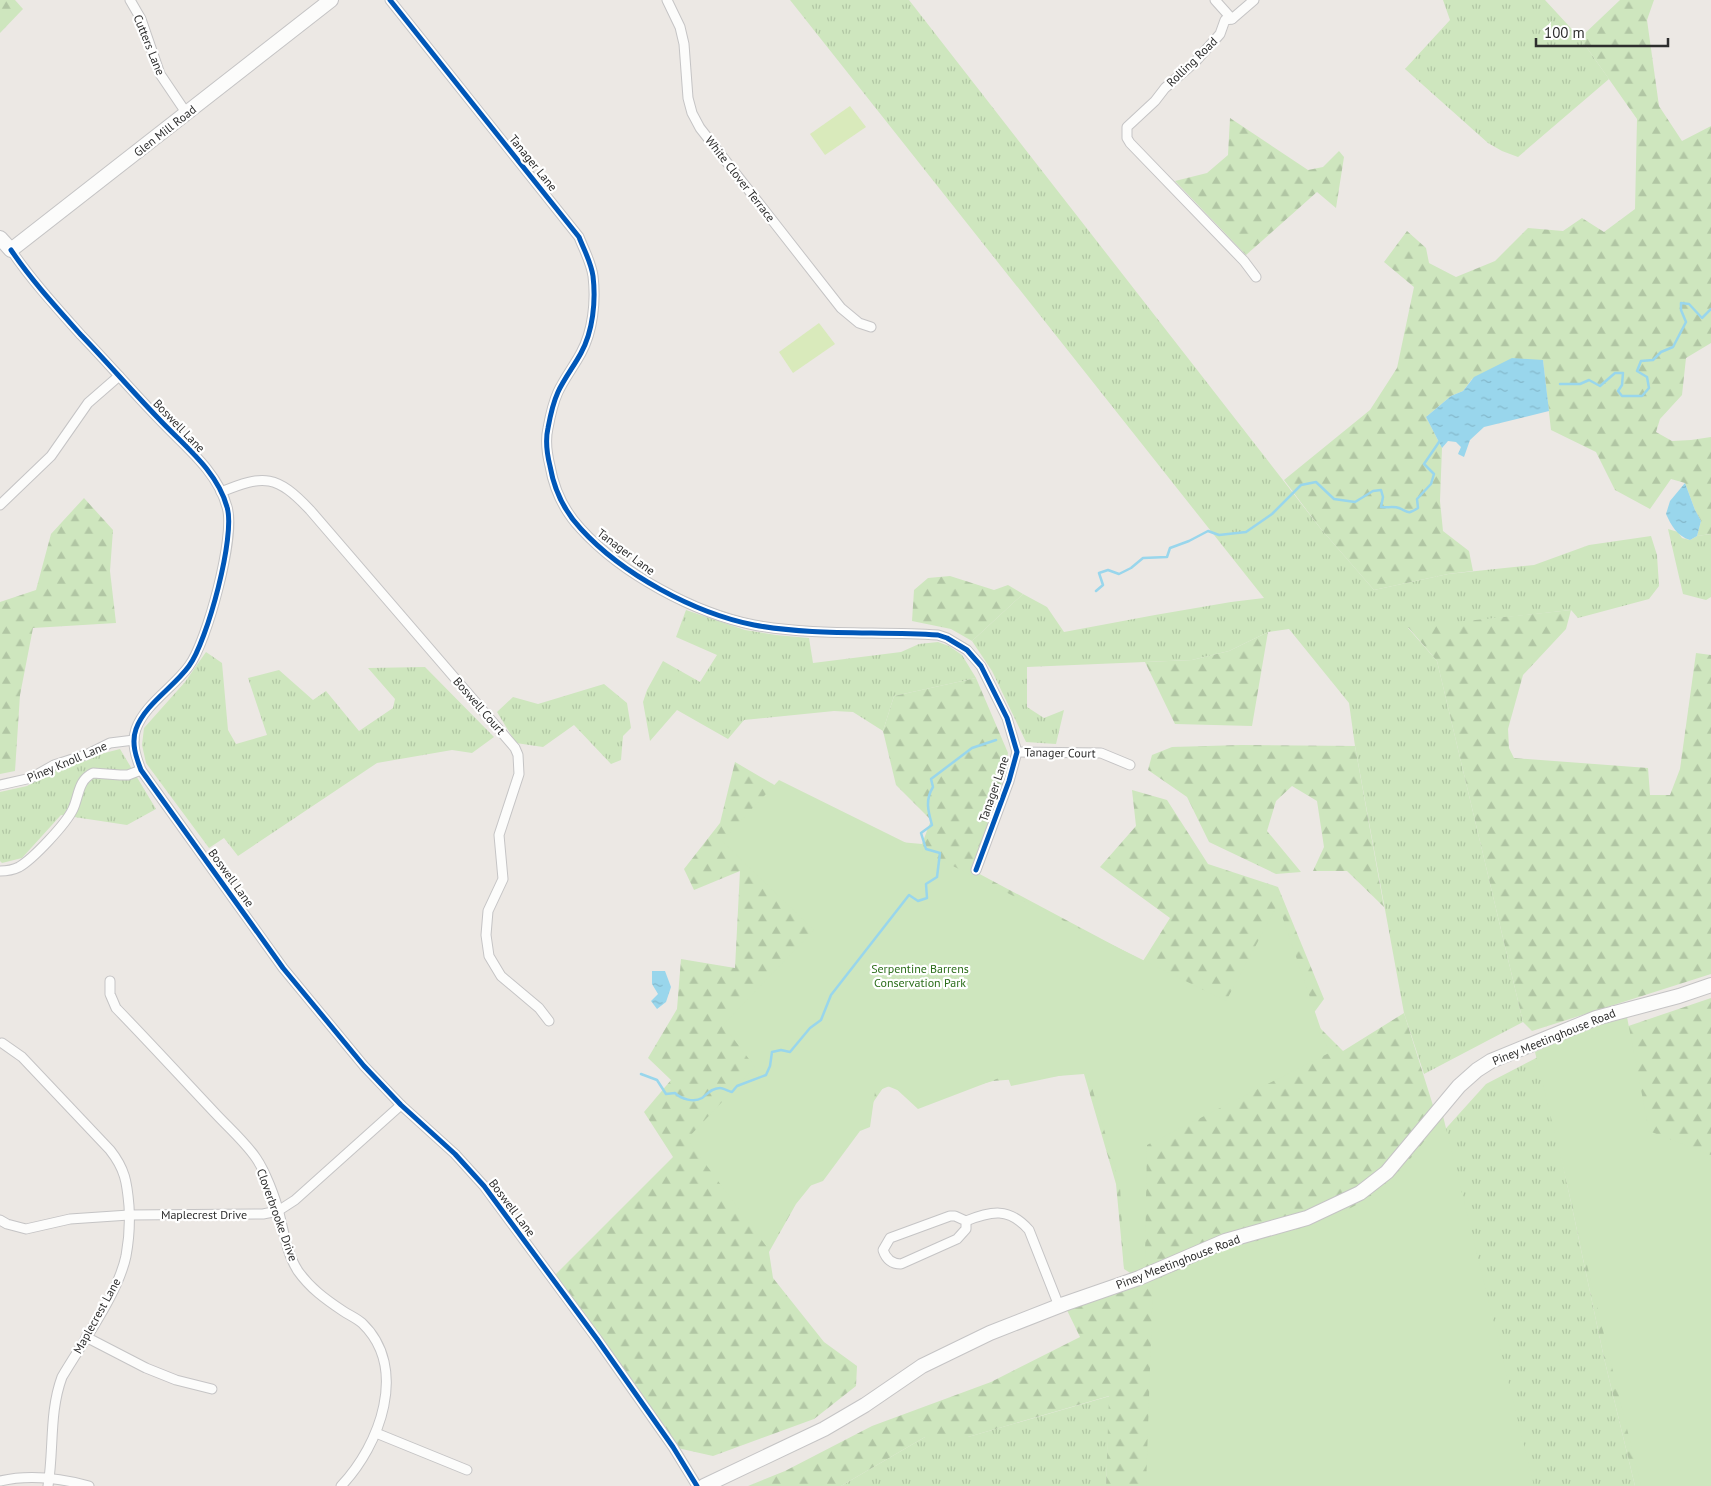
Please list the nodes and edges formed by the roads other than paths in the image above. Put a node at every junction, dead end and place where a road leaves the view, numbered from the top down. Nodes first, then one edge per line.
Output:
1 (130, 0) edge
2 (331, 0) edge
3 (390, 0) edge
4 (668, 0) edge
5 (1215, 0) edge
6 (1254, 0) edge
7 (1232, 19) junction
8 (187, 114) junction
9 (0, 238) edge
10 (11, 250) junction
11 (1256, 277) dead end
12 (871, 328) dead end
13 (119, 376) junction
14 (221, 492) junction
15 (0, 505) edge
16 (134, 740) junction
17 (1018, 752) junction
18 (1130, 766) dead end
19 (141, 770) junction
20 (0, 785) edge
21 (976, 870) dead end
22 (0, 871) edge
23 (110, 982) dead end
24 (1711, 985) edge
25 (549, 1021) dead end
26 (2, 1043) dead end
27 (400, 1105) junction
28 (278, 1211) junction
29 (129, 1215) junction
30 (0, 1220) edge
31 (966, 1222) junction
32 (1059, 1306) junction
33 (86, 1337) junction
34 (212, 1389) dead end
35 (376, 1433) junction
36 (467, 1470) dead end
37 (0, 1481) edge
38 (49, 1482) edge
39 (90, 1486) edge
40 (341, 1486) edge
41 (697, 1486) edge
42 (704, 1486) edge

1 - 8 street, Cutters Lane
2 - 8 main road, Glen Mill Road
3 - 17 street, Tanager Lane
4 - 12 street, White Clover Terrace
5 - 7 street
6 - 7 street, Rolling Road
7 - 11 street, Rolling Road
8 - 10 main road, Glen Mill Road
9 - 10 main road
10 - 13 street, Boswell Lane
13 - 14 street, Boswell Lane
13 - 15 street
14 - 16 street, Boswell Lane
14 - 25 street, Boswell Court
16 - 19 street, Boswell Lane
16 - 20 street, Piney Knoll Lane
17 - 18 street, Tanager Court
17 - 21 street, Tanager Lane
19 - 22 street, Piney Knoll Lane
19 - 27 street, Boswell Lane
23 - 28 street, Cloverbrooke Drive
24 - 32 main road, Piney Meetinghouse Road
26 - 29 street, Maplecrest Lane
27 - 28 street, Maplecrest Drive
27 - 41 street, Boswell Lane
28 - 29 street, Maplecrest Drive
28 - 35 street, Cloverbrooke Drive
29 - 30 street, Maplecrest Drive
29 - 33 street, Maplecrest Lane
31 - 31 street
31 - 32 street
32 - 42 main road, Piney Meetinghouse Road
33 - 34 street
33 - 38 street, Maplecrest Lane
35 - 36 street
35 - 40 street, Cloverbrooke Drive
37 - 38 street
38 - 39 street

